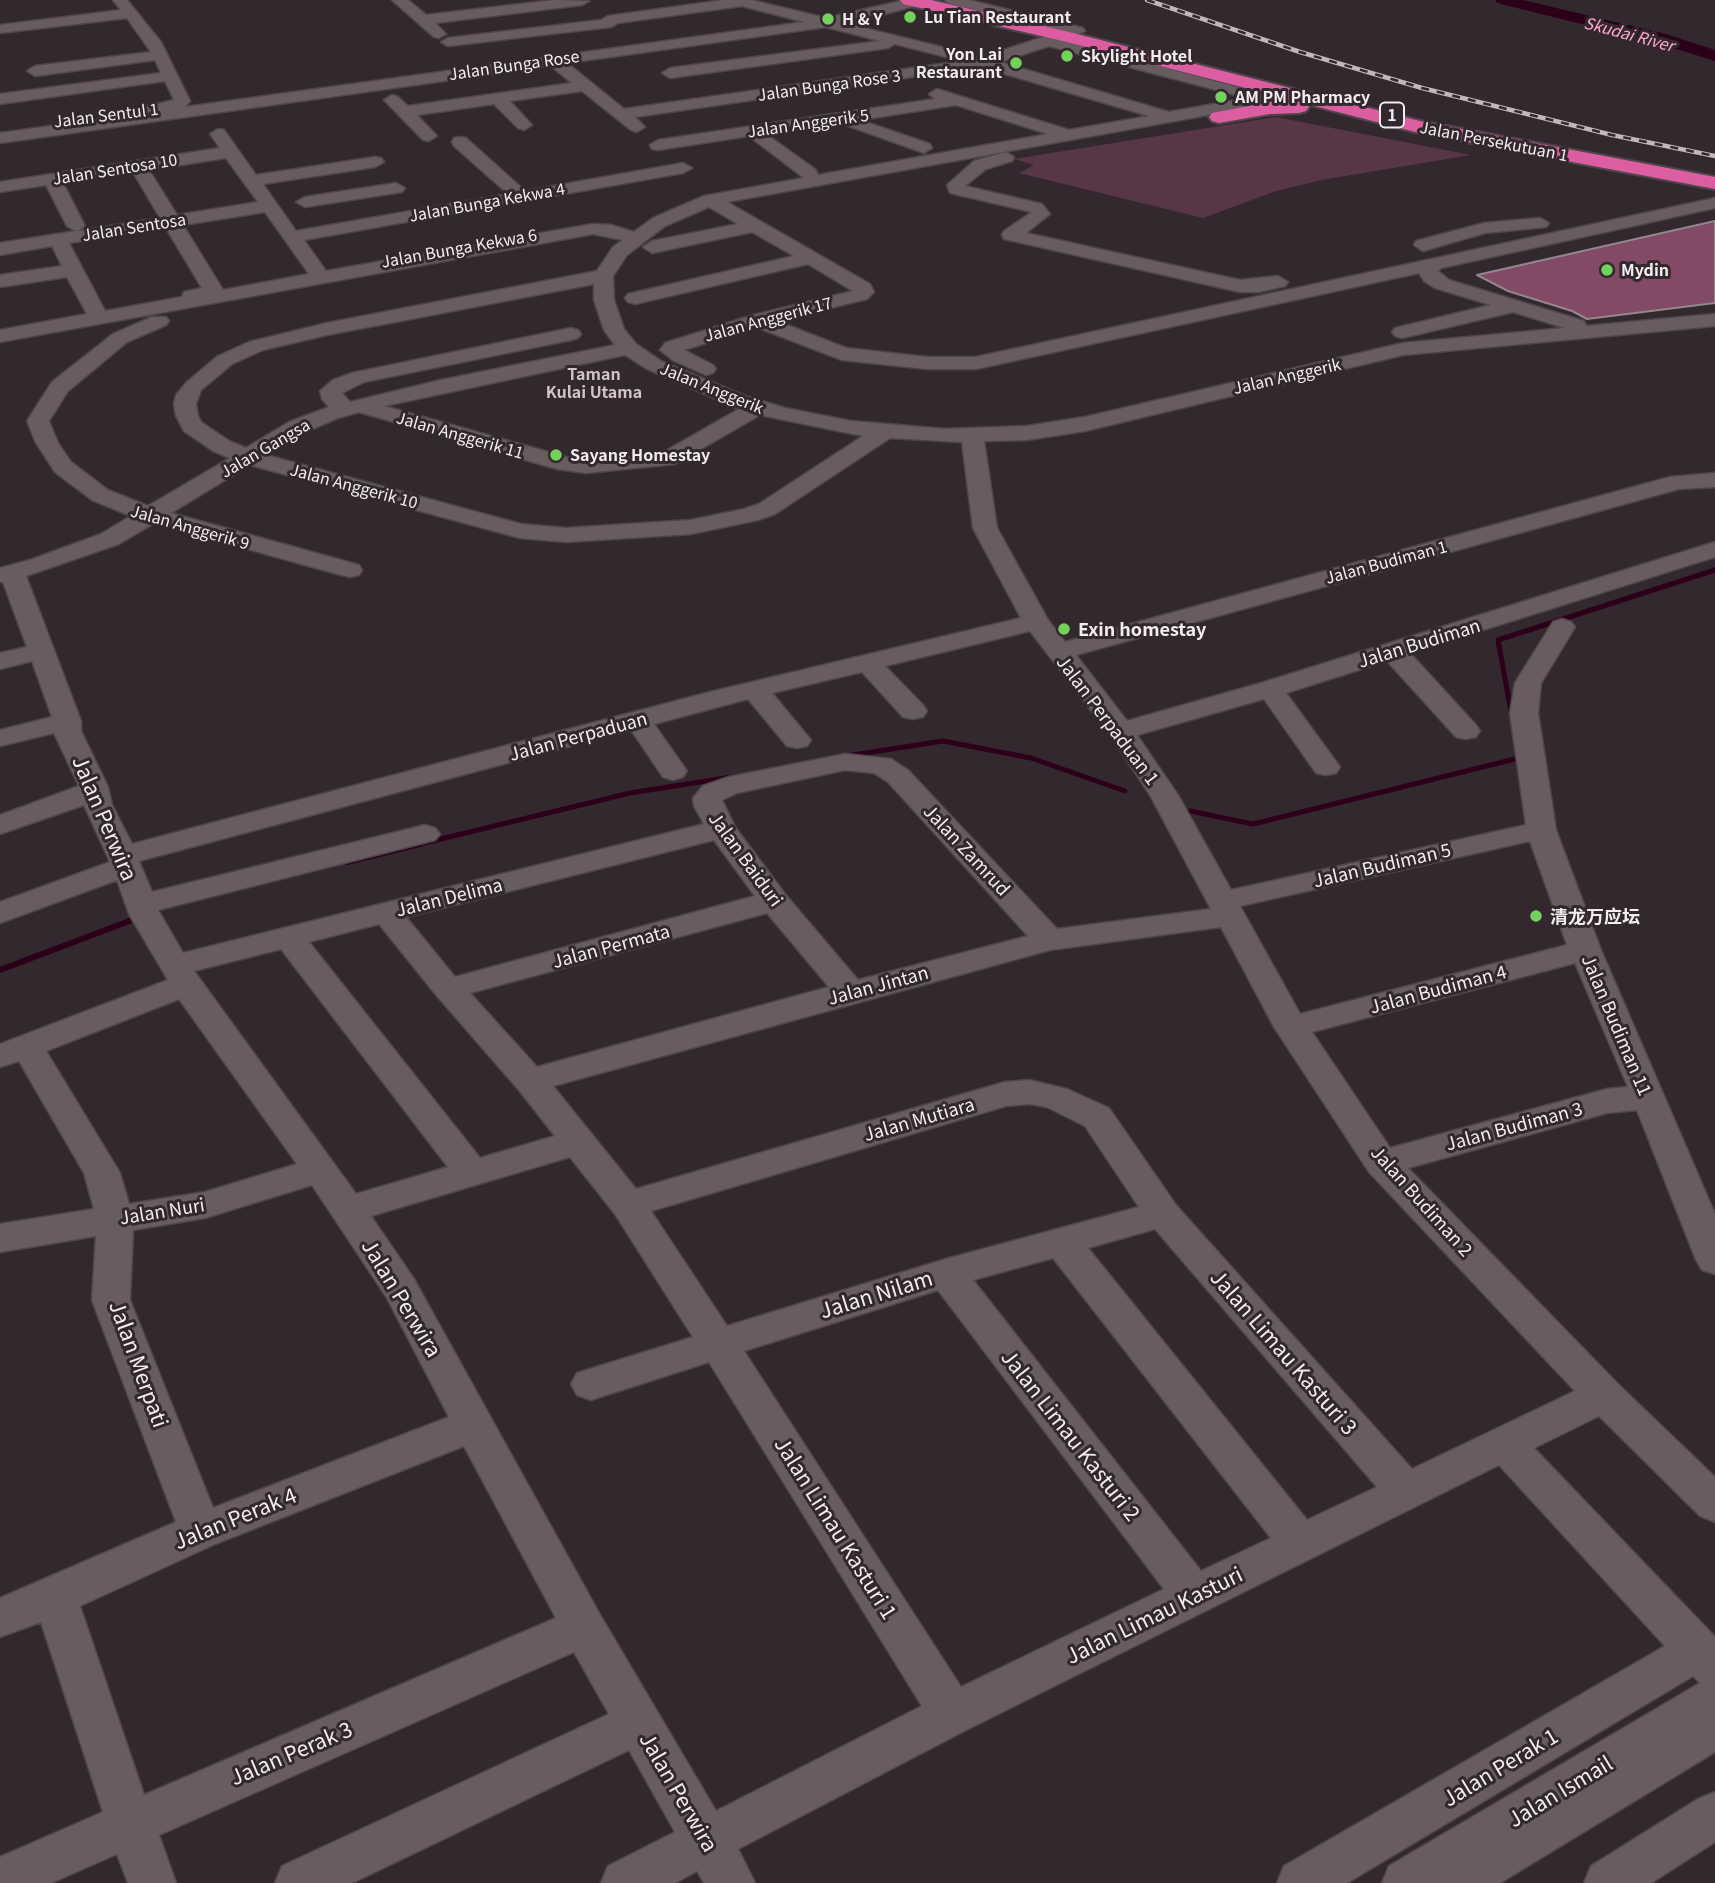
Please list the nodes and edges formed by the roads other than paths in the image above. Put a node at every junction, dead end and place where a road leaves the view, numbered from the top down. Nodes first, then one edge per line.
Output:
1 (120, 0) edge
2 (399, 0) edge
3 (485, 0) edge
4 (872, 0) edge
5 (952, 0) edge
6 (582, 1) edge
7 (738, 1) edge
8 (916, 2) edge
9 (498, 11) junction
10 (131, 13) junction
11 (986, 13) junction
12 (423, 20) junction
13 (609, 21) junction
14 (821, 21) junction
15 (4, 28) edge
16 (146, 30) junction
17 (121, 33) dead end
18 (1069, 34) junction
19 (738, 35) junction
20 (1046, 41) junction
21 (448, 42) junction
22 (906, 42) junction
23 (638, 46) junction
24 (162, 55) junction
25 (802, 56) junction
26 (26, 58) junction
27 (553, 60) junction
28 (773, 60) junction
29 (984, 62) junction
30 (478, 70) junction
31 (670, 74) junction
32 (171, 76) junction
33 (882, 78) junction
34 (845, 83) junction
35 (584, 86) junction
36 (379, 87) junction
37 (47, 93) junction
38 (762, 94) junction
39 (1291, 95) junction
40 (497, 98) junction
41 (0, 99) edge
42 (1266, 99) junction
43 (958, 100) junction
44 (704, 103) junction
45 (937, 104) junction
46 (403, 112) junction
47 (622, 114) junction
48 (1211, 114) junction
49 (205, 116) junction
50 (1167, 117) junction
51 (840, 118) junction
52 (1388, 119) junction
53 (802, 124) junction
54 (524, 125) dead end
55 (0, 129) edge
56 (752, 131) junction
57 (1066, 135) junction
58 (429, 136) dead end
59 (0, 138) edge
60 (1045, 138) junction
61 (460, 142) dead end
62 (658, 145) junction
63 (924, 148) dead end
64 (0, 150) edge
65 (66, 150) junction
66 (230, 152) junction
67 (138, 166) junction
68 (683, 168) junction
69 (810, 174) dead end
70 (80, 175) junction
71 (52, 179) junction
72 (250, 181) junction
73 (1708, 181) edge
74 (0, 187) edge
75 (396, 188) junction
76 (522, 196) junction
77 (714, 199) junction
78 (305, 202) dead end
79 (1715, 203) edge
80 (268, 206) junction
81 (418, 215) junction
82 (172, 222) junction
83 (601, 223) dead end
84 (76, 226) dead end
85 (754, 226) junction
86 (292, 237) junction
87 (58, 240) junction
88 (644, 242) junction
89 (1411, 248) dead end
90 (0, 249) edge
91 (809, 258) junction
92 (1444, 260) junction
93 (1330, 268) dead end
94 (74, 270) junction
95 (1384, 274) junction
96 (319, 276) junction
97 (603, 276) junction
98 (0, 281) edge
99 (1442, 284) junction
100 (213, 295) junction
101 (635, 298) dead end
102 (1513, 306) junction
103 (96, 313) junction
104 (1715, 314) edge
105 (757, 320) junction
106 (1715, 320) edge
107 (0, 330) edge
108 (1592, 330) junction
109 (571, 334) dead end
110 (0, 336) edge
111 (629, 348) junction
112 (461, 356) junction
113 (483, 378) junction
114 (353, 407) junction
115 (757, 408) junction
116 (884, 432) junction
117 (972, 435) junction
118 (248, 457) junction
119 (1710, 482) edge
120 (151, 516) junction
121 (1715, 549) edge
122 (4, 570) edge
123 (350, 570) dead end
124 (1037, 622) junction
125 (1562, 627) dead end
126 (1393, 651) junction
127 (39, 652) junction
128 (1058, 652) junction
129 (0, 661) edge
130 (867, 662) junction
131 (1270, 689) junction
132 (755, 690) junction
133 (913, 711) dead end
134 (638, 720) junction
135 (67, 721) junction
136 (1466, 731) dead end
137 (1121, 732) junction
138 (0, 738) edge
139 (797, 740) dead end
140 (881, 765) joint
141 (1326, 767) dead end
142 (673, 771) dead end
143 (94, 788) junction
144 (1168, 803) joint
145 (0, 825) edge
146 (721, 829) junction
147 (1541, 830) junction
148 (425, 834) dead end
149 (124, 861) junction
150 (774, 901) junction
151 (1227, 908) junction
152 (0, 913) edge
153 (386, 913) junction
154 (146, 914) junction
155 (289, 937) junction
156 (1050, 940) junction
157 (1586, 950) junction
158 (181, 975) junction
159 (448, 989) junction
160 (851, 992) junction
161 (1290, 1027) junction
162 (13, 1051) edge
163 (530, 1081) junction
164 (1647, 1097) junction
165 (578, 1142) junction
166 (1382, 1163) junction
167 (320, 1170) junction
168 (472, 1173) junction
169 (628, 1205) junction
170 (347, 1210) junction
171 (1163, 1214) junction
172 (115, 1219) junction
173 (0, 1238) edge
174 (1061, 1241) junction
175 (1715, 1260) edge
176 (946, 1273) junction
177 (719, 1343) junction
178 (591, 1384) dead end
179 (1604, 1395) junction
180 (473, 1425) junction
181 (1505, 1444) junction
182 (1405, 1490) junction
183 (1715, 1504) edge
184 (200, 1531) junction
185 (1300, 1543) junction
186 (1195, 1596) junction
187 (55, 1597) junction
188 (0, 1618) edge
189 (583, 1627) junction
190 (1706, 1659) edge
191 (1715, 1698) edge
192 (952, 1714) junction
193 (639, 1723) junction
194 (1715, 1727) edge
195 (1715, 1815) edge
196 (132, 1822) junction
197 (708, 1842) junction
198 (0, 1881) edge
199 (152, 1883) edge
200 (299, 1883) edge
201 (625, 1883) edge
202 (731, 1883) edge
203 (1301, 1883) edge
204 (1406, 1883) edge
205 (1455, 1883) edge
206 (1608, 1883) edge

1 - 10 street
2 - 12 street
3 - 9 street
4 - 8 street
5 - 11 street
6 - 9 street
6 - 13 street
7 - 13 street
7 - 14 street, Jalan Bunga Rose
8 - 11 highway, Jalan Persekutuan 1 / 1
8 - 14 street, Jalan Bunga Rose
8 - 20 street
9 - 12 street
10 - 15 street
10 - 16 street
11 - 18 highway, Jalan Persekutuan 1 / 1
12 - 21 street
13 - 21 street
13 - 23 street
14 - 19 street, Jalan Bunga Rose
14 - 22 street, Jalan Bunga Rose
14 - 23 street
15 - 26 street
16 - 17 street
16 - 24 street
18 - 20 street, Jalan Bunga Rose 3
18 - 39 highway, Jalan Persekutuan 1 / 1
18 - 73 highway, Jalan Persekutuan 1 / 1
19 - 23 street, Jalan Bunga Rose
19 - 28 street
20 - 29 street, Jalan Bunga Rose 3
20 - 42 street
21 - 30 street
22 - 25 street
22 - 29 street, Jalan Bunga Rose
23 - 27 street, Jalan Bunga Rose
23 - 31 street
24 - 26 street
24 - 32 street
25 - 28 street
25 - 34 street
26 - 37 street
27 - 30 street, Jalan Bunga Rose
27 - 35 street
28 - 31 street
29 - 33 street, Jalan Bunga Rose 3
29 - 50 street, Jalan Bunga Rose
30 - 36 street, Jalan Bunga Rose
31 - 44 street
32 - 37 street
32 - 55 street, Jalan Sentul 1
33 - 34 street, Jalan Bunga Rose 3
33 - 43 street
34 - 38 street, Jalan Bunga Rose 3
35 - 40 street
35 - 47 street
36 - 46 street
36 - 49 street, Jalan Bunga Rose
37 - 41 street
38 - 44 street, Jalan Bunga Rose 3
38 - 53 street
39 - 42 street
39 - 52 highway, Jalan Persekutuan 1 / 1
40 - 46 street
40 - 54 street
42 - 48 street
43 - 45 street, Jalan Anggerik 5
43 - 57 street
44 - 47 street, Jalan Bunga Rose 3
45 - 51 street, Jalan Anggerik 5
45 - 60 street
46 - 58 street
47 - 62 street
48 - 50 street
48 - 52 highway
48 - 93 street
49 - 59 street
49 - 65 street
49 - 66 street
50 - 57 street
51 - 53 street, Jalan Anggerik 5
51 - 63 street
52 - 73 highway, Jalan Persekutuan 1 / 1
53 - 56 street, Jalan Anggerik 5
56 - 62 street, Jalan Anggerik 5
56 - 69 street
57 - 60 street
60 - 77 street
61 - 76 street
62 - 68 street
64 - 65 street
65 - 70 street
66 - 67 street, Jalan Sentosa 10
66 - 72 street
67 - 70 street, Jalan Sentosa 10
67 - 82 street
68 - 76 street, Jalan Bunga Kekwa 4
68 - 77 street
70 - 71 street, Jalan Sentosa 10
71 - 74 street, Jalan Sentosa 10
71 - 84 street
72 - 75 street
72 - 80 street
73 - 89 street
75 - 78 street
75 - 81 street
76 - 81 street, Jalan Bunga Kekwa 4
77 - 85 street
77 - 88 street
79 - 92 street
80 - 82 street, Jalan Sentosa
80 - 86 street
81 - 86 street, Jalan Bunga Kekwa 4
82 - 87 street, Jalan Sentosa
82 - 100 street
83 - 96 street, Jalan Bunga Kekwa 6
85 - 88 street
85 - 91 street
86 - 96 street
87 - 90 street, Jalan Sentosa
87 - 94 street
88 - 96 street
88 - 97 street
91 - 101 street
91 - 105 street, Jalan Anggerik 17
92 - 95 street
92 - 99 street
94 - 98 street
94 - 103 street
95 - 99 street
95 - 105 street
96 - 100 street
97 - 111 street, Jalan Anggerik
97 - 118 street, Jalan Anggerik 10
99 - 102 street
100 - 103 street
100 - 110 street
100 - 120 street, Jalan Anggerik 9
102 - 105 street, Jalan Anggerik 17
102 - 108 street
103 - 107 street
104 - 108 street, Jalan Anggerik
106 - 108 street, Jalan Anggerik
108 - 117 street, Jalan Anggerik
109 - 112 street
111 - 113 street, Jalan Gangsa
111 - 115 street, Jalan Anggerik
112 - 113 street
112 - 114 street
113 - 114 street, Jalan Gangsa
114 - 115 street, Jalan Anggerik 11
114 - 118 street, Jalan Gangsa
115 - 116 street, Jalan Anggerik
116 - 117 street, Jalan Anggerik
116 - 118 street, Jalan Anggerik 10
117 - 124 street, Jalan Perpaduan 1
118 - 120 street, Jalan Gangsa
119 - 128 street, Jalan Budiman 1
120 - 122 street, Jalan Gangsa
120 - 123 street, Jalan Anggerik 9
121 - 126 street, Jalan Budiman
122 - 127 street, Jalan Perwira
124 - 128 street, Jalan Perpaduan 1
124 - 130 street, Jalan Perpaduan
125 - 147 street, Jalan Budiman 11
126 - 131 street, Jalan Budiman
126 - 136 street
127 - 129 street
127 - 135 street, Jalan Perwira
128 - 137 street, Jalan Perpaduan 1
130 - 132 street, Jalan Perpaduan
130 - 133 street
131 - 137 street, Jalan Budiman
131 - 141 street
132 - 134 street, Jalan Perpaduan
132 - 139 street
134 - 142 street
134 - 149 street, Jalan Perpaduan
135 - 138 street
135 - 143 street, Jalan Perwira
137 - 144 street, Jalan Perpaduan 1
140 - 146 street, Jalan Baiduri
140 - 156 street, Jalan Zamrud
143 - 145 street
143 - 149 street, Jalan Perwira
144 - 151 street, Jalan Budiman 2
146 - 150 street, Jalan Baiduri
146 - 153 street, Jalan Delima
147 - 151 street, Jalan Budiman 5
147 - 157 street, Jalan Budiman 11
148 - 154 street
149 - 152 street, Jalan Perpaduan
149 - 154 street, Jalan Perwira
150 - 159 street, Jalan Permata
150 - 160 street, Jalan Baiduri
151 - 156 street, Jalan Jintan
151 - 161 street, Jalan Budiman 2
153 - 155 street, Jalan Delima
153 - 159 street, Jalan Limau Kasturi 1
154 - 158 street, Jalan Perwira
155 - 158 street, Jalan Delima
155 - 168 street
156 - 160 street, Jalan Jintan
157 - 161 street, Jalan Budiman 4
157 - 164 street, Jalan Budiman 11
158 - 162 street, Jalan Delima
158 - 167 street, Jalan Perwira
159 - 163 street, Jalan Limau Kasturi 1
160 - 163 street, Jalan Jintan
161 - 166 street, Jalan Budiman 2
162 - 172 street, Jalan Merpati
163 - 165 street, Jalan Limau Kasturi 1
164 - 166 street, Jalan Budiman 3
164 - 175 street, Jalan Budiman 11
165 - 168 street
165 - 169 street, Jalan Limau Kasturi 1
166 - 179 street, Jalan Budiman 2
167 - 170 street, Jalan Perwira
167 - 172 street, Jalan Nuri
168 - 170 street
169 - 171 street, Jalan Mutiara
169 - 177 street, Jalan Limau Kasturi 1
170 - 180 street, Jalan Perwira
171 - 174 street, Jalan Nilam
171 - 182 street, Jalan Limau Kasturi 3
172 - 173 street, Jalan Nuri
172 - 184 street, Jalan Merpati
174 - 176 street, Jalan Nilam
174 - 185 street
176 - 177 street, Jalan Nilam
176 - 186 street, Jalan Limau Kasturi 2
177 - 178 street, Jalan Nilam
177 - 192 street, Jalan Limau Kasturi 1
179 - 181 street, Jalan Limau Kasturi
179 - 183 street, Jalan Budiman 2
180 - 184 street, Jalan Perak 4
180 - 189 street, Jalan Perwira
181 - 182 street, Jalan Limau Kasturi
181 - 190 street
182 - 185 street, Jalan Limau Kasturi
184 - 187 street, Jalan Perak 4
185 - 186 street, Jalan Limau Kasturi
186 - 192 street, Jalan Limau Kasturi
187 - 188 street, Jalan Perak 4
187 - 196 street
189 - 193 street, Jalan Perwira
189 - 196 street, Jalan Perak 3
190 - 203 street, Jalan Perak 1
191 - 204 street, Jalan Ismail
192 - 197 street, Jalan Limau Kasturi
193 - 197 street, Jalan Perwira
193 - 200 street
194 - 205 street, Jalan Ismail
195 - 206 street
196 - 198 street, Jalan Perak 3
196 - 199 street
197 - 201 street, Jalan Limau Kasturi
197 - 202 street, Jalan Perwira

